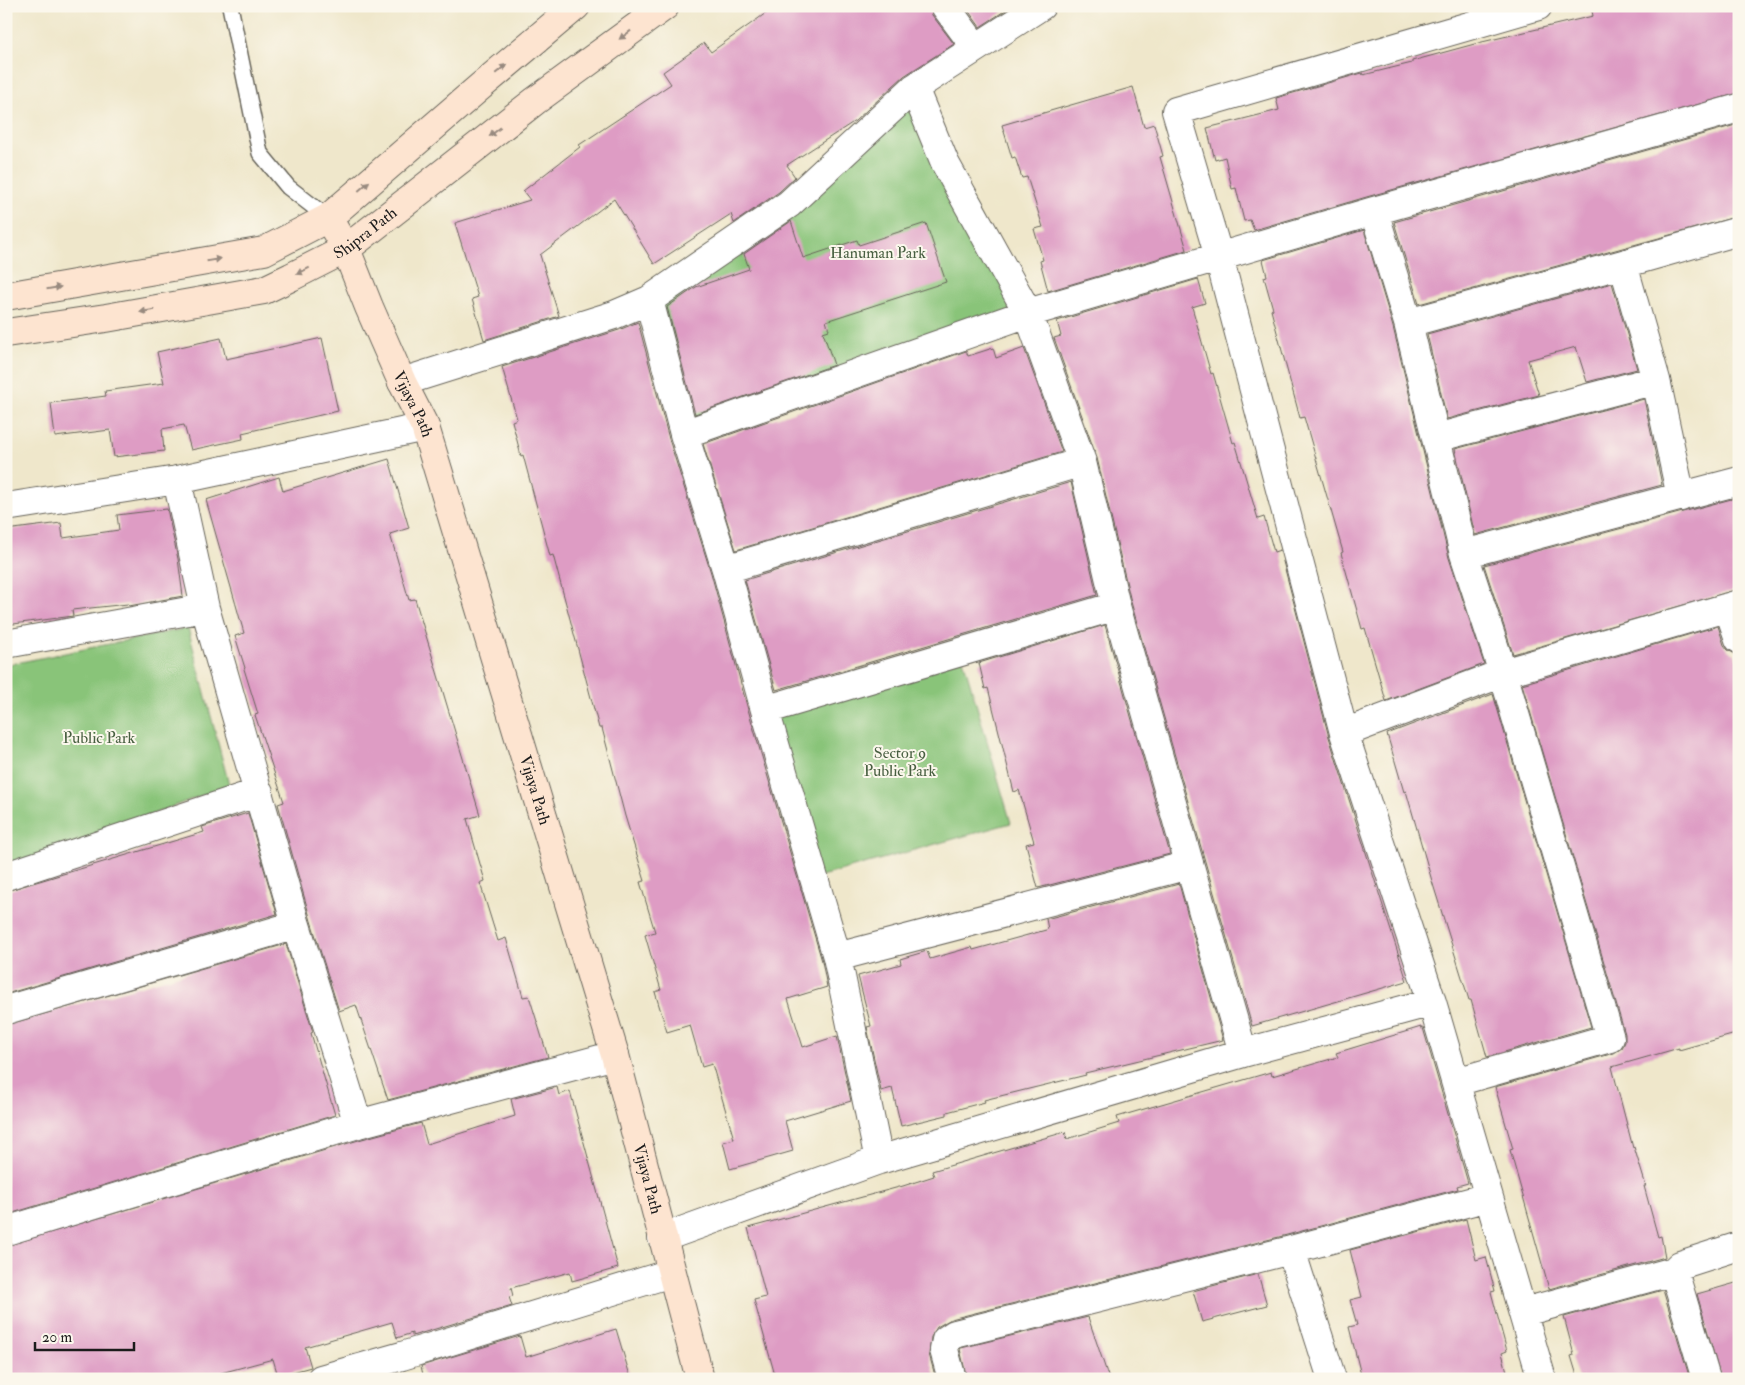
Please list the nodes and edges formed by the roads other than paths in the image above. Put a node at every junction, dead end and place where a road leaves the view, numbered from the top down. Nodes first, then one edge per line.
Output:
1 (230, 6) edge
2 (576, 6) edge
3 (665, 6) edge
4 (944, 6) edge
5 (1041, 6) edge
6 (1538, 6) edge
7 (976, 48) junction
8 (914, 88) junction
9 (1739, 108) edge
10 (1374, 211) junction
11 (328, 218) junction
12 (1739, 231) edge
13 (346, 248) junction
14 (1219, 257) junction
15 (1623, 264) junction
16 (6, 296) edge
17 (648, 300) junction
18 (1028, 313) junction
19 (1408, 323) junction
20 (6, 333) edge
21 (1656, 380) junction
22 (402, 382) junction
23 (425, 427) junction
24 (684, 434) junction
25 (1436, 438) junction
26 (1082, 462) junction
27 (177, 480) junction
28 (1739, 481) edge
29 (1680, 497) junction
30 (6, 507) edge
31 (1464, 554) junction
32 (726, 569) junction
33 (1734, 605) edge
34 (1116, 606) junction
35 (205, 608) junction
36 (1739, 639) edge
37 (6, 644) edge
38 (1503, 673) junction
39 (765, 710) junction
40 (1344, 733) junction
41 (259, 792) junction
42 (1189, 865) junction
43 (6, 876) edge
44 (296, 925) junction
45 (837, 957) junction
46 (1432, 1002) junction
47 (6, 1010) edge
48 (615, 1054) junction
49 (1243, 1054) junction
50 (1456, 1082) junction
51 (358, 1124) junction
52 (878, 1160) junction
53 (1488, 1197) junction
54 (6, 1231) edge
55 (662, 1238) junction
56 (1739, 1246) edge
57 (1291, 1250) junction
58 (1674, 1270) junction
59 (671, 1273) junction
60 (1524, 1312) junction
61 (405, 1367) edge
62 (321, 1379) edge
63 (700, 1379) edge
64 (952, 1379) edge
65 (1332, 1379) edge
66 (1542, 1379) edge
67 (1706, 1379) edge

1 - 11 lane
11 -> 2 street, Shipra Path
3 -> 13 street, Shipra Path
4 - 7 street
5 - 7 street
6 - 14 street
7 - 8 street
8 - 17 street
8 - 18 street
9 - 10 street
10 - 14 street
10 - 19 street
11 - 13 street, Vijaya Path
16 -> 11 street, Shipra Path
12 - 15 street
13 -> 20 street, Shipra Path
13 - 22 street, Vijaya Path
14 - 18 street
14 - 40 street
15 - 19 street
15 - 21 street
17 - 22 street
17 - 24 street
18 - 24 street
18 - 26 street
19 - 25 street
21 - 25 street
21 - 29 street
22 - 23 street, Vijaya Path
23 - 27 street
23 - 48 street, Vijaya Path
24 - 32 street
25 - 31 street
26 - 32 street
26 - 34 street
27 - 30 street
27 - 35 street
28 - 29 street
29 - 31 street
31 - 38 street
32 - 39 street
33 - 36 street
33 - 38 street
34 - 39 street
34 - 42 street
35 - 37 street
35 - 41 street
38 - 40 street
38 - 50 street
39 - 45 street
40 - 46 street
41 - 43 street
41 - 44 street
42 - 45 street
42 - 49 street
44 - 47 street
44 - 51 street
45 - 52 street
46 - 49 street
46 - 50 street
48 - 51 street
48 - 55 street, Vijaya Path
49 - 52 street
50 - 53 street
51 - 54 street
52 - 55 street
53 - 57 street
53 - 60 street
55 - 59 street, Vijaya Path
56 - 58 street
57 - 64 street
57 - 65 street
58 - 60 street
58 - 67 street
59 - 61 street
59 - 63 street, Vijaya Path
60 - 66 street
61 - 62 street

